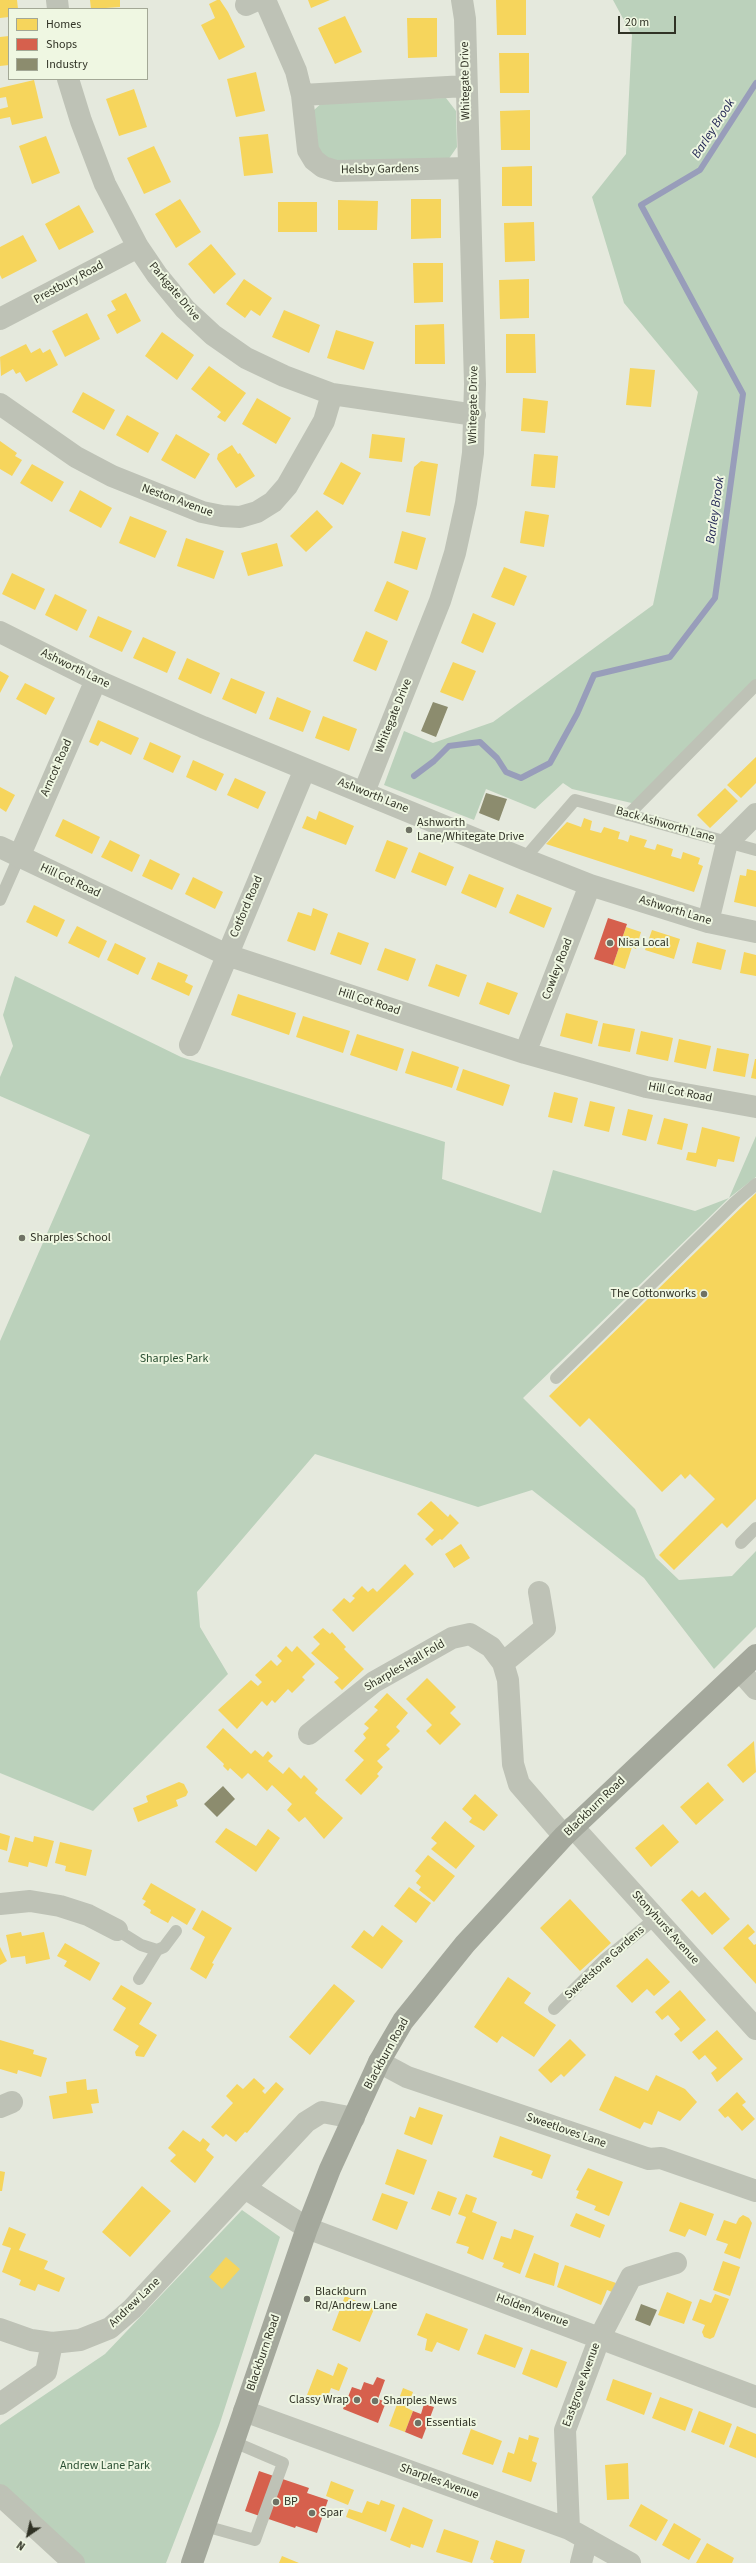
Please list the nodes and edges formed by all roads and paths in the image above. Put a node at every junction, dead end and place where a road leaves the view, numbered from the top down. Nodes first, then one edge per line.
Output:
1 (462, 0) edge
2 (256, 2) edge
3 (68, 80) edge
4 (466, 86) junction
5 (302, 95) junction
6 (469, 168) junction
7 (138, 247) junction
8 (0, 319) edge
9 (332, 394) junction
10 (0, 404) edge
11 (475, 415) junction
12 (0, 632) edge
13 (96, 680) junction
14 (756, 685) edge
15 (305, 769) junction
16 (364, 792) junction
17 (756, 814) edge
18 (628, 815) junction
19 (727, 843) junction
20 (756, 850) edge
21 (9, 852) edge
22 (524, 859) junction
23 (590, 885) junction
24 (0, 900) edge
25 (708, 922) junction
26 (756, 932) edge
27 (227, 955) junction
28 (190, 1045) dead end
29 (525, 1054) junction
30 (756, 1107) edge
31 (756, 1184) edge
32 (556, 1378) dead end
33 (756, 1528) edge
34 (741, 1543) dead end
35 (540, 1592) dead end
36 (756, 1655) edge
37 (503, 1663) junction
38 (740, 1671) junction
39 (756, 1689) edge
40 (308, 1735) dead end
41 (569, 1831) junction
42 (0, 1904) edge
43 (656, 1918) junction
44 (117, 1930) joint
45 (176, 1931) dead end
46 (157, 1950) junction
47 (139, 1979) dead end
48 (554, 2009) dead end
49 (756, 2029) edge
50 (379, 2062) junction
51 (354, 2118) junction
52 (244, 2188) junction
53 (756, 2191) edge
54 (307, 2228) junction
55 (676, 2263) dead end
56 (0, 2329) edge
57 (600, 2337) junction
58 (52, 2343) junction
59 (756, 2397) edge
60 (0, 2404) edge
61 (244, 2411) junction
62 (234, 2442) junction
63 (0, 2495) edge
64 (205, 2526) junction
65 (578, 2534) junction
66 (74, 2563) edge
67 (192, 2563) edge
68 (582, 2563) edge
69 (630, 2563) edge

1 - 4 street, Whitegate Drive
2 - 5 street, Helsby Gardens
3 - 7 street, Parkgate Drive
4 - 5 street
4 - 6 street, Whitegate Drive
5 - 6 street, Helsby Gardens
6 - 11 street, Whitegate Drive
7 - 8 street, Prestbury Road
7 - 9 street, Parkgate Drive
9 - 10 street, Neston Avenue
9 - 11 street, Parkgate Drive
11 - 16 street, Whitegate Drive
12 - 13 street, Ashworth Lane
13 - 15 street, Ashworth Lane
13 - 21 street, Arncot Road
14 - 18 lane
15 - 16 street, Ashworth Lane
15 - 27 street, Cotford Road
16 - 22 street, Ashworth Lane
17 - 19 street
18 - 19 lane, Back Ashworth Lane
18 - 22 lane, Back Ashworth Lane
19 - 20 lane, Back Ashworth Lane
19 - 25 street
21 - 24 lane
21 - 27 street, Hill Cot Road
22 - 23 street, Ashworth Lane
23 - 25 street, Ashworth Lane
23 - 29 street, Cowley Road
25 - 26 street, Ashworth Lane
27 - 28 street, Cotford Road
27 - 29 street, Hill Cot Road
29 - 30 street, Hill Cot Road
31 - 32 lane
33 - 34 lane
35 - 37 street
36 - 38 highway, Blackburn Road
37 - 40 street, Sharples Hall Fold
37 - 41 street, Sharples Hall Fold
38 - 39 street
38 - 41 highway, Blackburn Road
41 - 43 street, Stonyhurst Avenue
41 - 50 highway, Blackburn Road
42 - 44 street
43 - 48 lane, Sweetstone Gardens
43 - 49 street, Stonyhurst Avenue
44 - 46 lane
45 - 46 lane
46 - 47 lane
50 - 51 highway, Blackburn Road
50 - 53 street, Sweetloves Lane
51 - 52 street, Andrew Lane
51 - 54 highway, Blackburn Road
52 - 54 street
52 - 58 street, Andrew Lane
54 - 57 street, Holden Avenue
54 - 61 highway, Blackburn Road
55 - 57 street, Eastgrove Avenue
56 - 58 street, Andrew Lane
57 - 59 street, Holden Avenue
57 - 65 street, Eastgrove Avenue
58 - 60 street
61 - 62 highway, Blackburn Road
61 - 65 street, Sharples Avenue
62 - 64 highway, Blackburn Road
62 - 64 lane
63 - 66 street
64 - 67 highway, Blackburn Road
65 - 68 street, Eastgrove Avenue
65 - 69 street, Sharples Avenue

